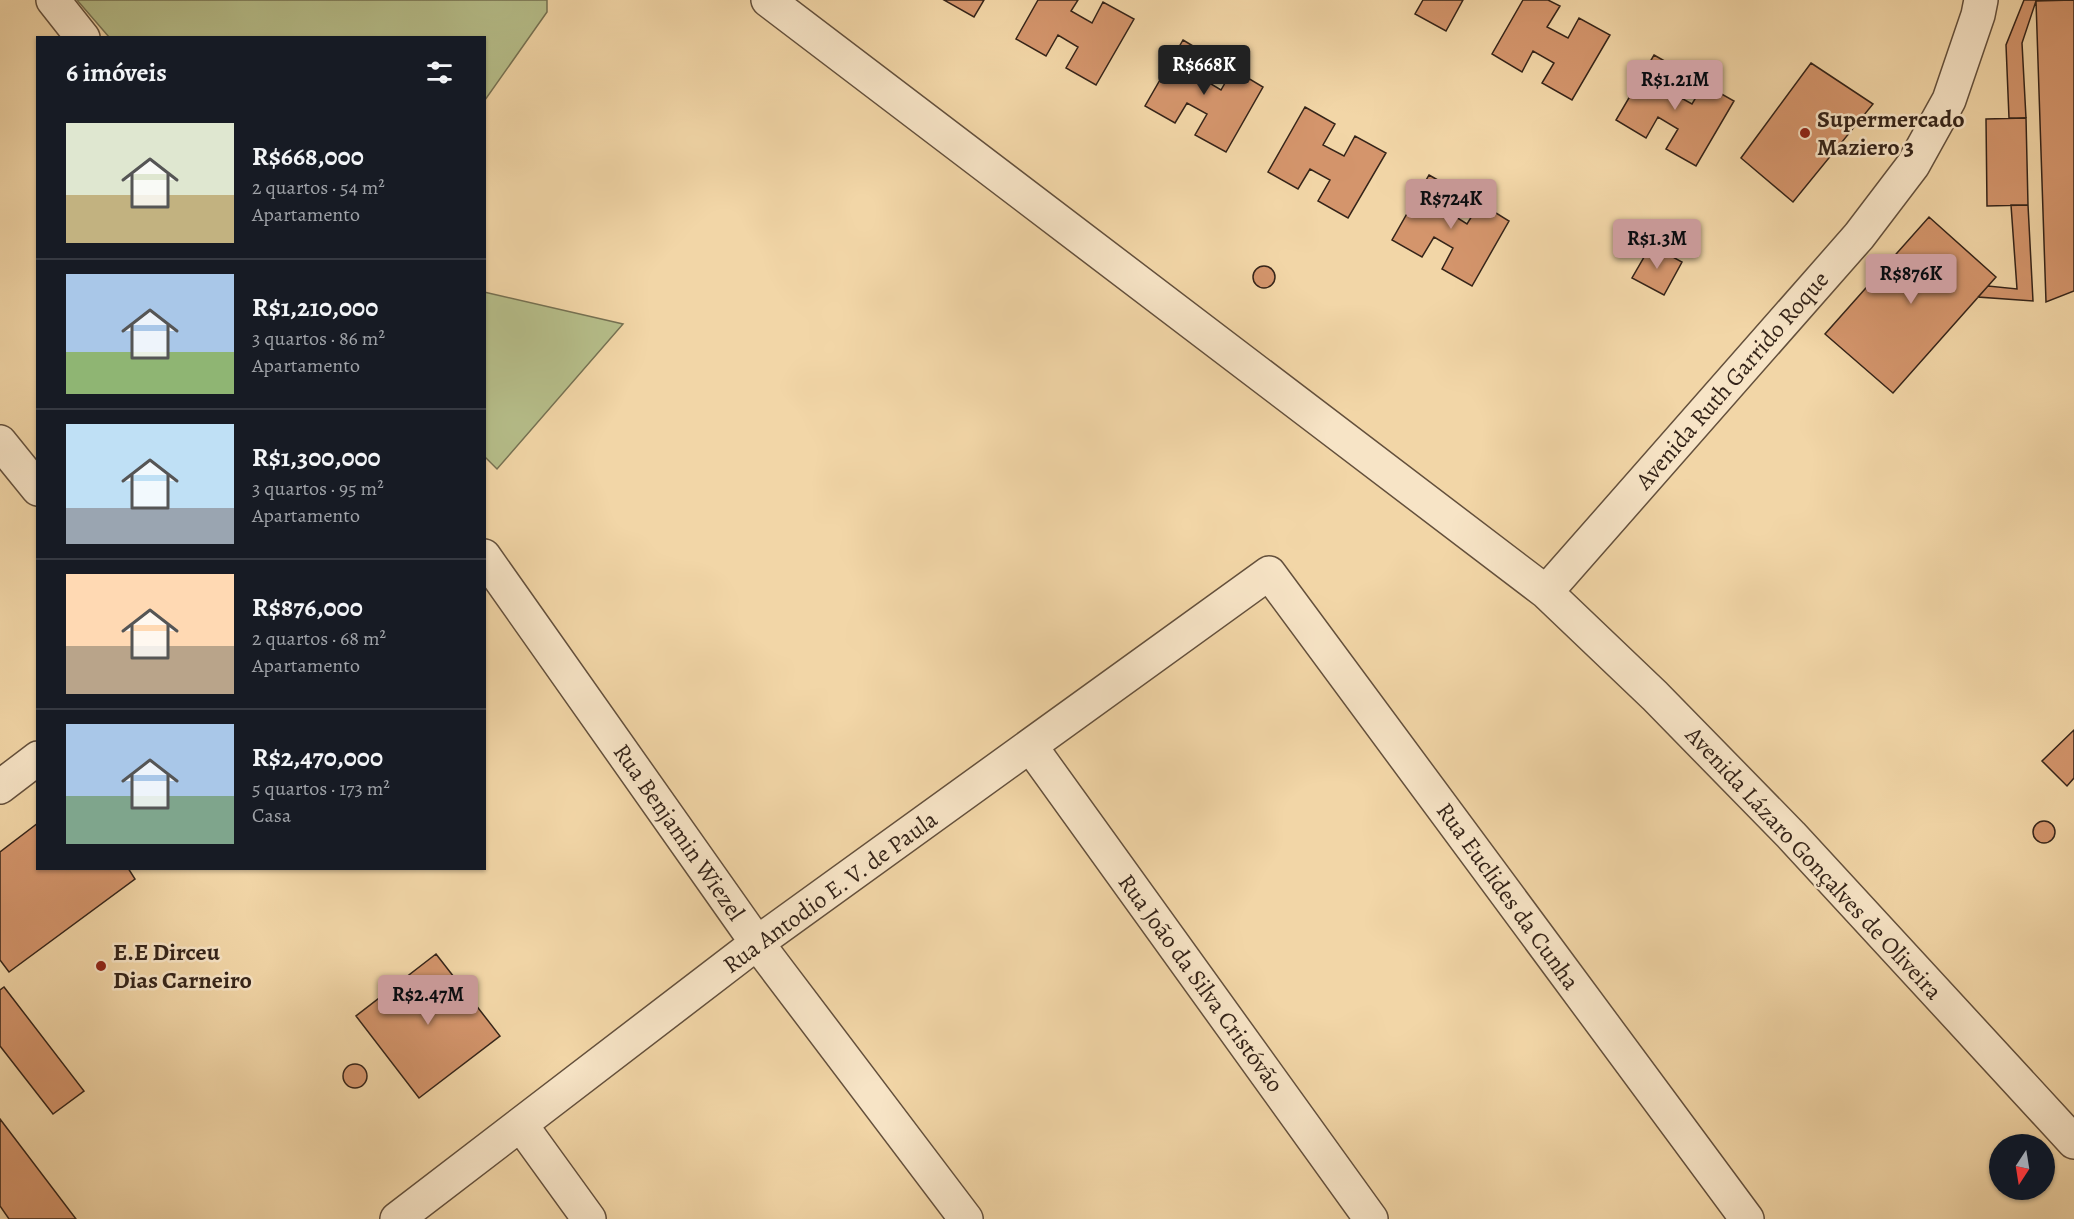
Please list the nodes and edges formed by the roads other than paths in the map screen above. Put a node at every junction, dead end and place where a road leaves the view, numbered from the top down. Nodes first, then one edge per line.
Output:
1 (53, 0) edge
2 (768, 0) edge
3 (1982, 0) edge
4 (81, 36) edge
5 (0, 442) edge
6 (36, 487) edge
7 (486, 559) edge
8 (1269, 573) joint
9 (1546, 592) junction
10 (1030, 747) junction
11 (36, 760) edge
12 (0, 787) edge
13 (757, 943) junction
14 (521, 1125) junction
15 (2074, 1142) edge
16 (397, 1219) edge
17 (589, 1219) edge
18 (966, 1219) edge
19 (1371, 1219) edge
20 (1747, 1219) edge

1 - 4 street
2 - 9 street, Avenida Lázaro Gonçalves de Oliveira
3 - 9 street, Avenida Ruth Garrido Roque
5 - 6 street
7 - 13 street, Rua Benjamin Wiezel
8 - 10 street, Rua Antodio E. V. de Paula
8 - 20 street, Rua Euclides da Cunha
9 - 15 street, Avenida Lázaro Gonçalves de Oliveira
10 - 13 street, Rua Antodio E. V. de Paula
10 - 19 street, Rua João da Silva Cristóvão
11 - 12 street
13 - 14 street, Rua Antodio E. V. de Paula
13 - 18 street, Rua Benjamin Wiezel
14 - 16 street, Rua Antodio E. V. de Paula
14 - 17 street

